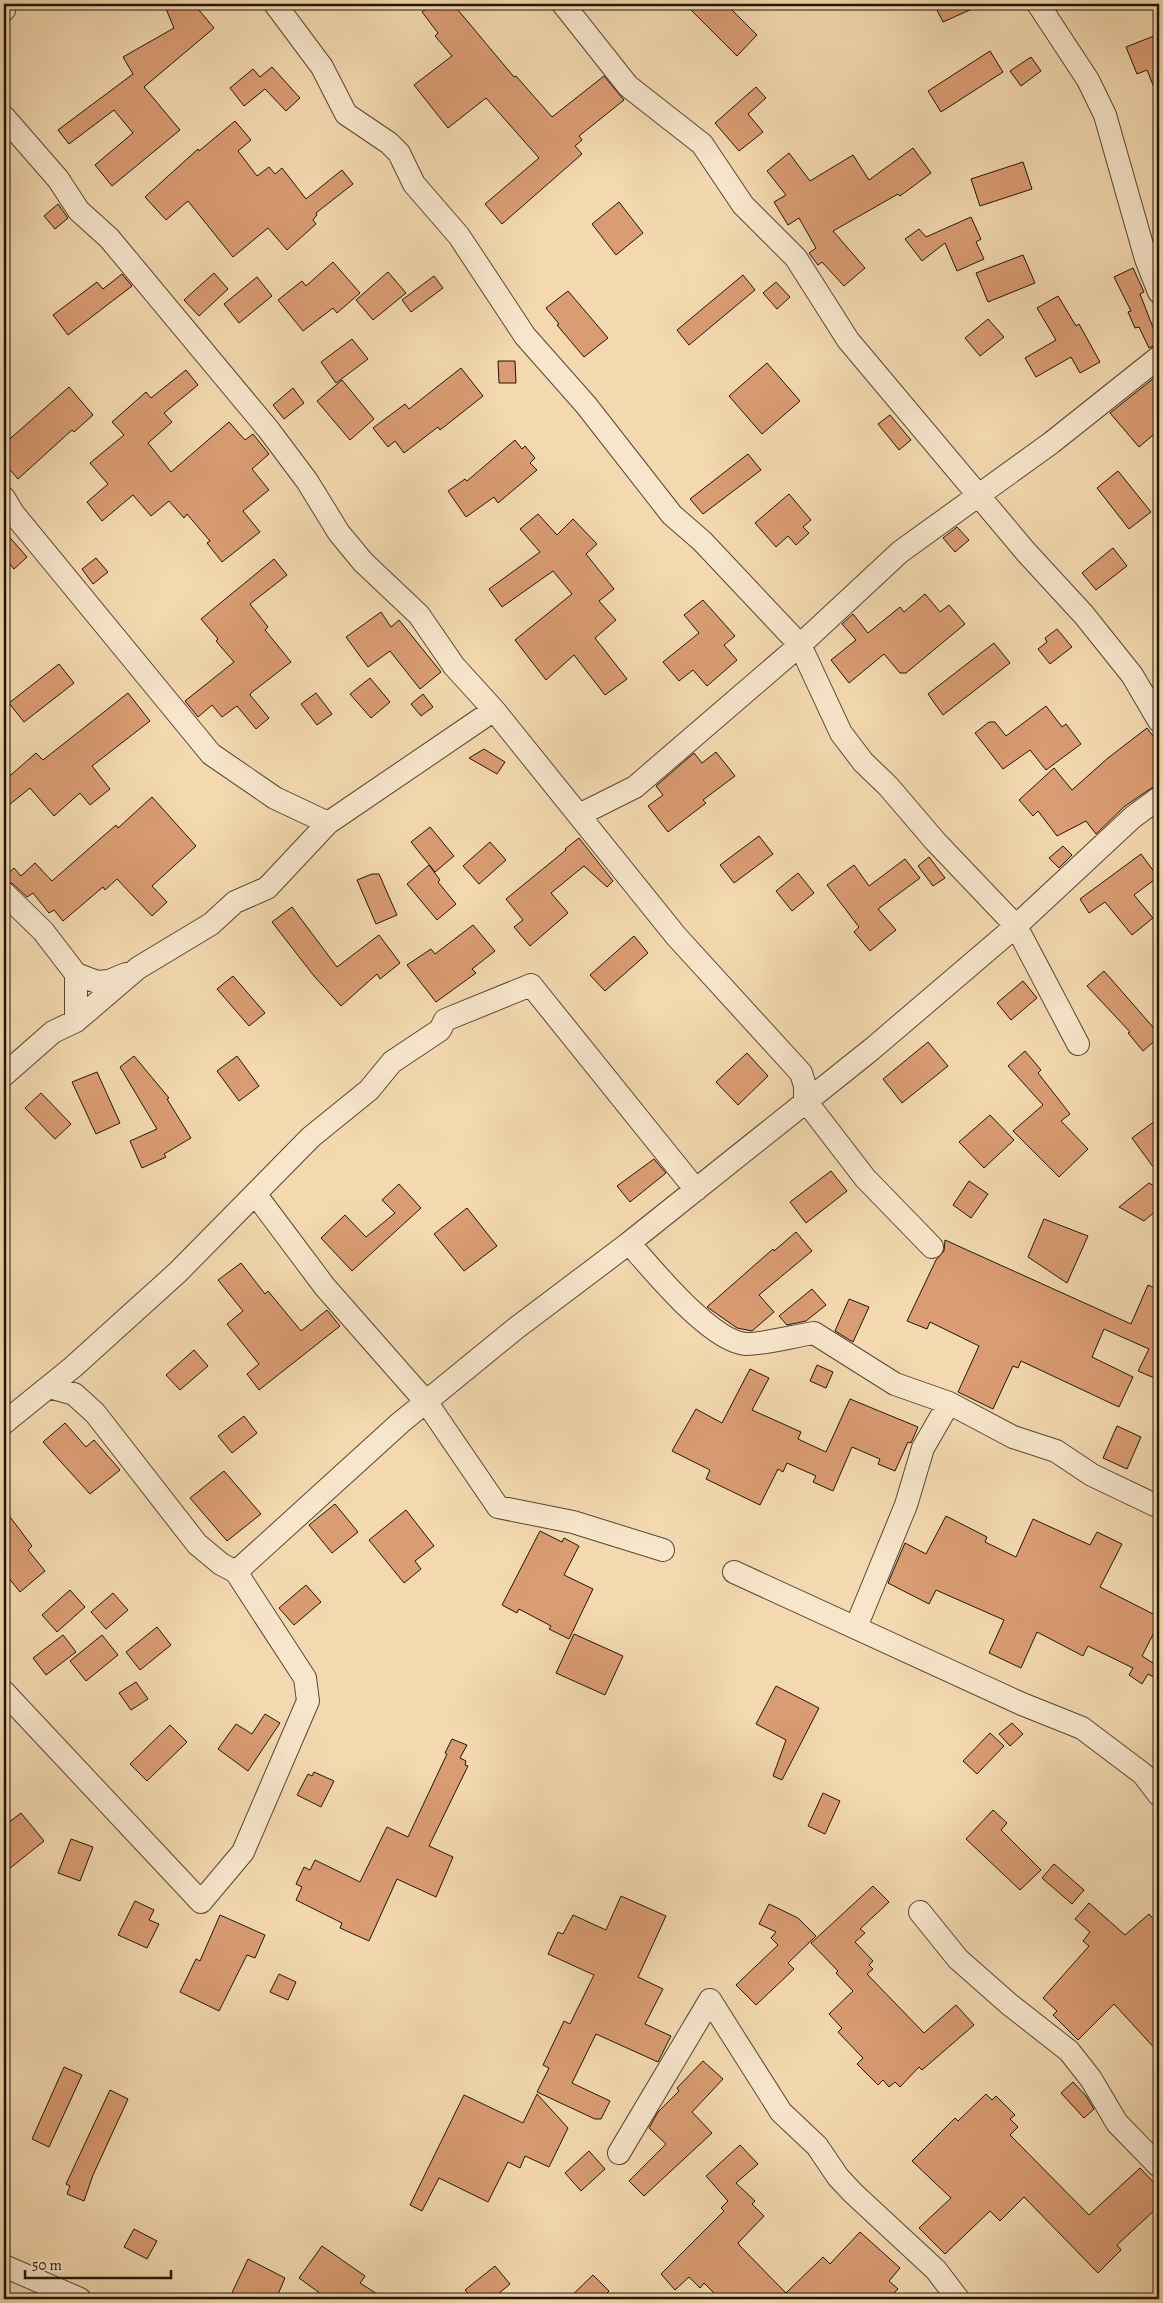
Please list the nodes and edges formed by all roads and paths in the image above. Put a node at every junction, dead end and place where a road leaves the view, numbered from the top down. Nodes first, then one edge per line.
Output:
1 (5, 4) edge
2 (275, 4) edge
3 (562, 4) edge
4 (1038, 4) edge
5 (4, 10) edge
6 (4, 117) edge
7 (1159, 292) edge
8 (1159, 357) edge
9 (980, 494) junction
10 (4, 498) edge
11 (800, 645) junction
12 (494, 710) junction
13 (1159, 722) edge
14 (1159, 798) edge
15 (579, 815) junction
16 (328, 823) junction
17 (4, 893) edge
18 (1016, 926) junction
19 (138, 968) junction
20 (76, 974) junction
21 (76, 1021) junction
22 (1078, 1044) dead end
23 (801, 1073) junction
24 (4, 1075) edge
25 (833, 1078) junction
26 (805, 1100) junction
27 (696, 1190) junction
28 (256, 1195) junction
29 (629, 1243) junction
30 (932, 1247) dead end
31 (73, 1367) junction
32 (49, 1387) junction
33 (74, 1394) junction
34 (427, 1402) junction
35 (949, 1403) junction
36 (4, 1423) edge
37 (1159, 1507) edge
38 (663, 1550) dead end
39 (236, 1572) junction
40 (734, 1572) dead end
41 (856, 1627) junction
42 (4, 1692) edge
43 (1159, 1795) edge
44 (920, 1912) dead end
45 (619, 2153) dead end
46 (1159, 2166) edge
47 (4, 2266) edge
48 (80, 2299) edge
49 (958, 2299) edge

1 - 5 street
2 - 11 street
3 - 9 street
4 - 7 street
6 - 12 street
8 - 9 street
9 - 11 street
9 - 13 street
10 - 16 street
11 - 15 street
11 - 18 street
12 - 15 street
12 - 16 street
14 - 18 street
15 - 23 street
16 - 19 street
17 - 20 street
18 - 22 street
18 - 25 street
19 - 20 street
19 - 21 street
20 - 21 street
21 - 24 street
23 - 25 street
23 - 26 street
25 - 26 street
26 - 27 street
26 - 30 street
27 - 28 street
27 - 29 street
28 - 31 street
28 - 34 street
29 - 34 street
29 - 35 street
31 - 32 street
31 - 33 street
32 - 33 street
32 - 36 street
33 - 39 street
34 - 38 street
34 - 39 street
35 - 37 street
35 - 41 street
39 - 42 street
40 - 41 street
41 - 43 street
44 - 46 street
45 - 49 street
47 - 48 street

